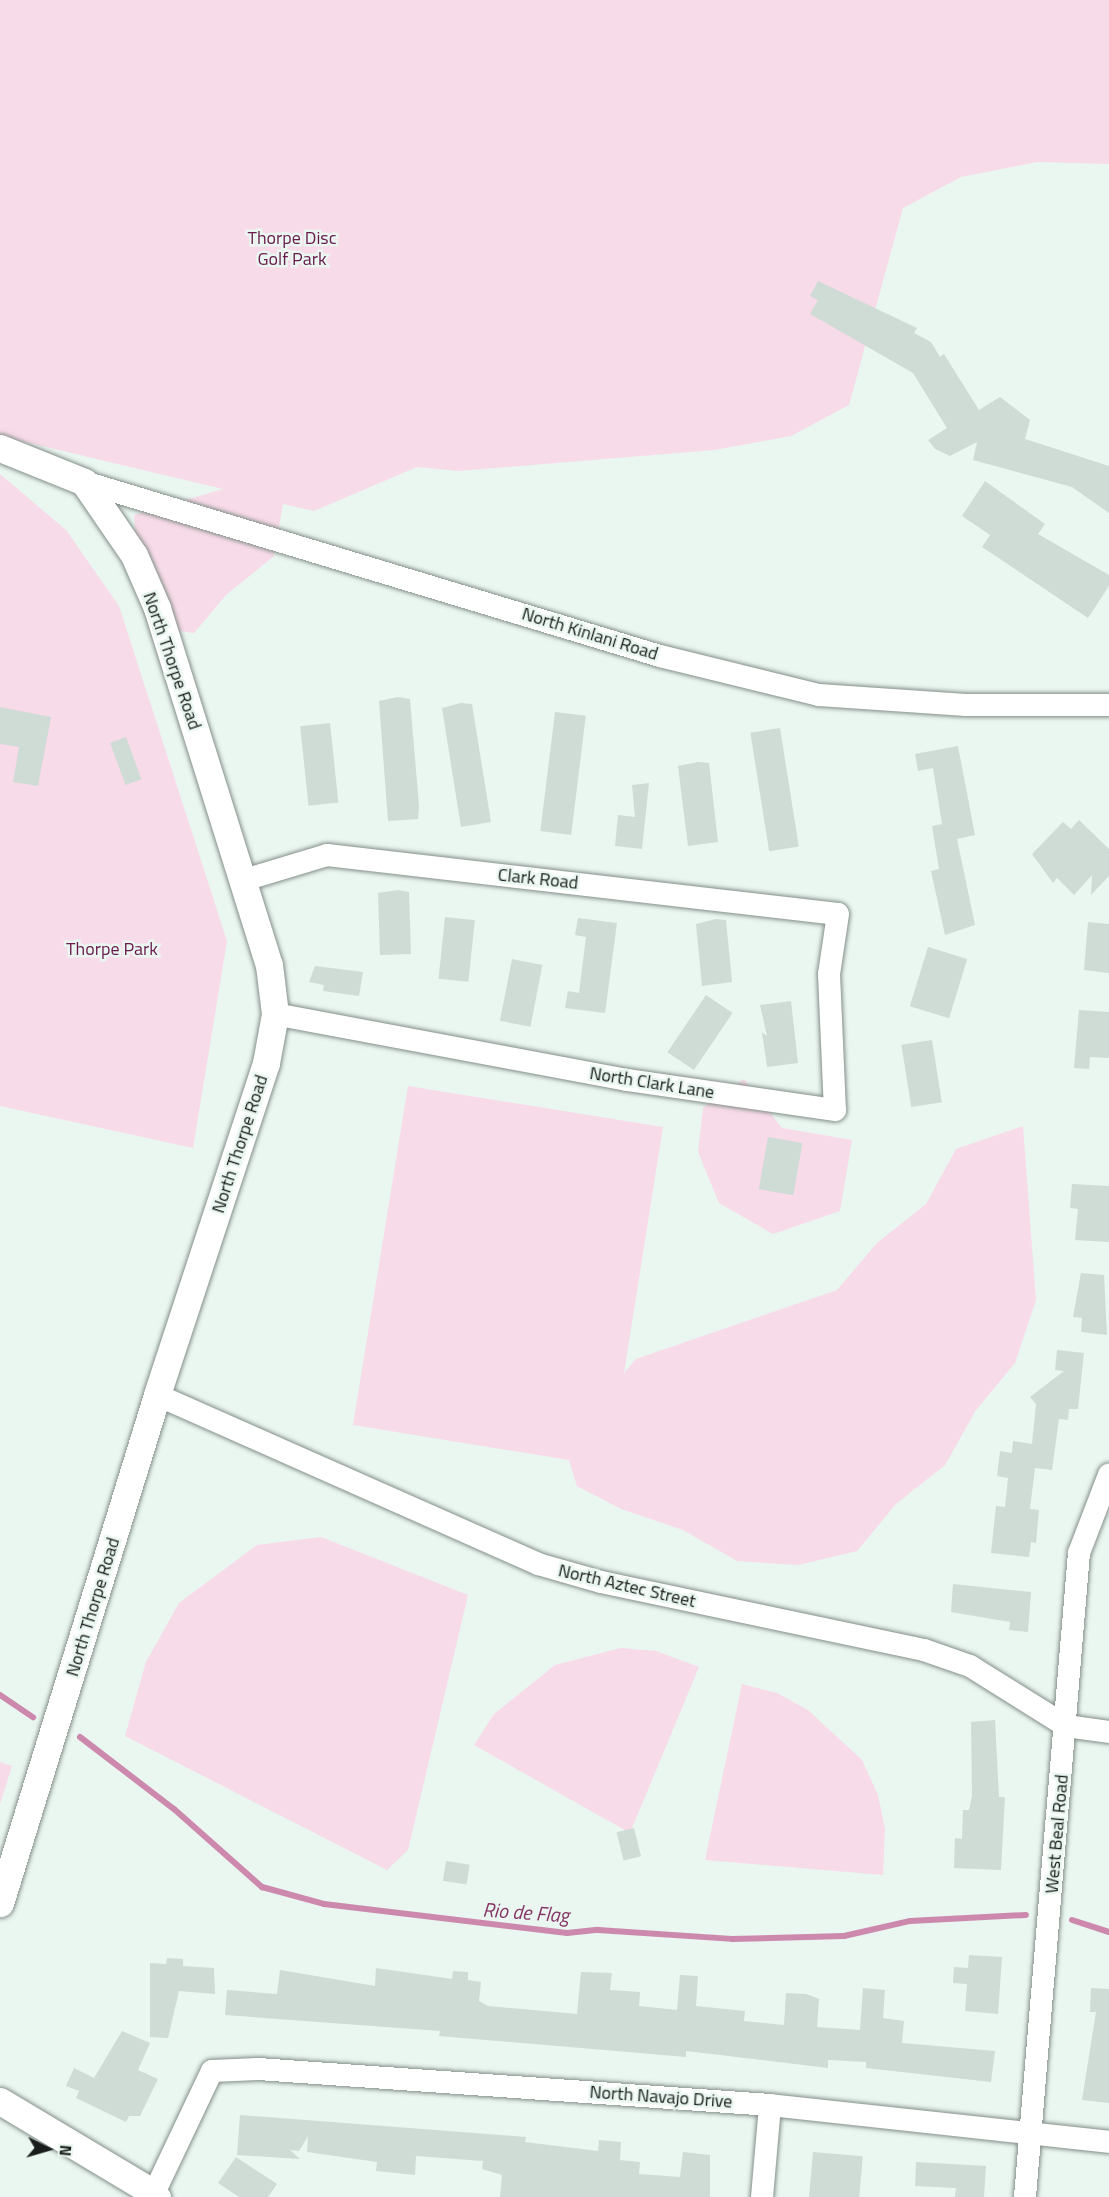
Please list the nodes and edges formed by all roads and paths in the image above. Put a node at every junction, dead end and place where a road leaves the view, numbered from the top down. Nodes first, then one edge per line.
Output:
1 (0, 448) edge
2 (84, 482) junction
3 (1109, 705) edge
4 (242, 881) junction
5 (838, 914) joint
6 (275, 1014) junction
7 (157, 1395) junction
8 (1109, 1476) edge
9 (1066, 1726) junction
10 (1109, 1732) edge
11 (0, 1903) edge
12 (0, 2101) edge
13 (770, 2104) junction
14 (1030, 2132) junction
15 (1109, 2142) edge
16 (155, 2196) edge
17 (762, 2197) edge
18 (1025, 2197) edge

1 - 2 street
2 - 3 street, North Kinlani Road
2 - 4 street, North Thorpe Road
4 - 5 street, Clark Road
4 - 6 street, North Thorpe Road
5 - 6 street, North Clark Lane
6 - 7 street, North Thorpe Road
7 - 9 street, North Aztec Street
7 - 11 street, North Thorpe Road
8 - 9 street, West Beal Road
9 - 10 street, North Aztec Street
9 - 14 street, West Beal Road
12 - 16 street
13 - 14 street, North Navajo Drive
13 - 16 street, North Navajo Drive
13 - 17 street
14 - 15 street, North Navajo Drive
14 - 18 street, West Beal Road

